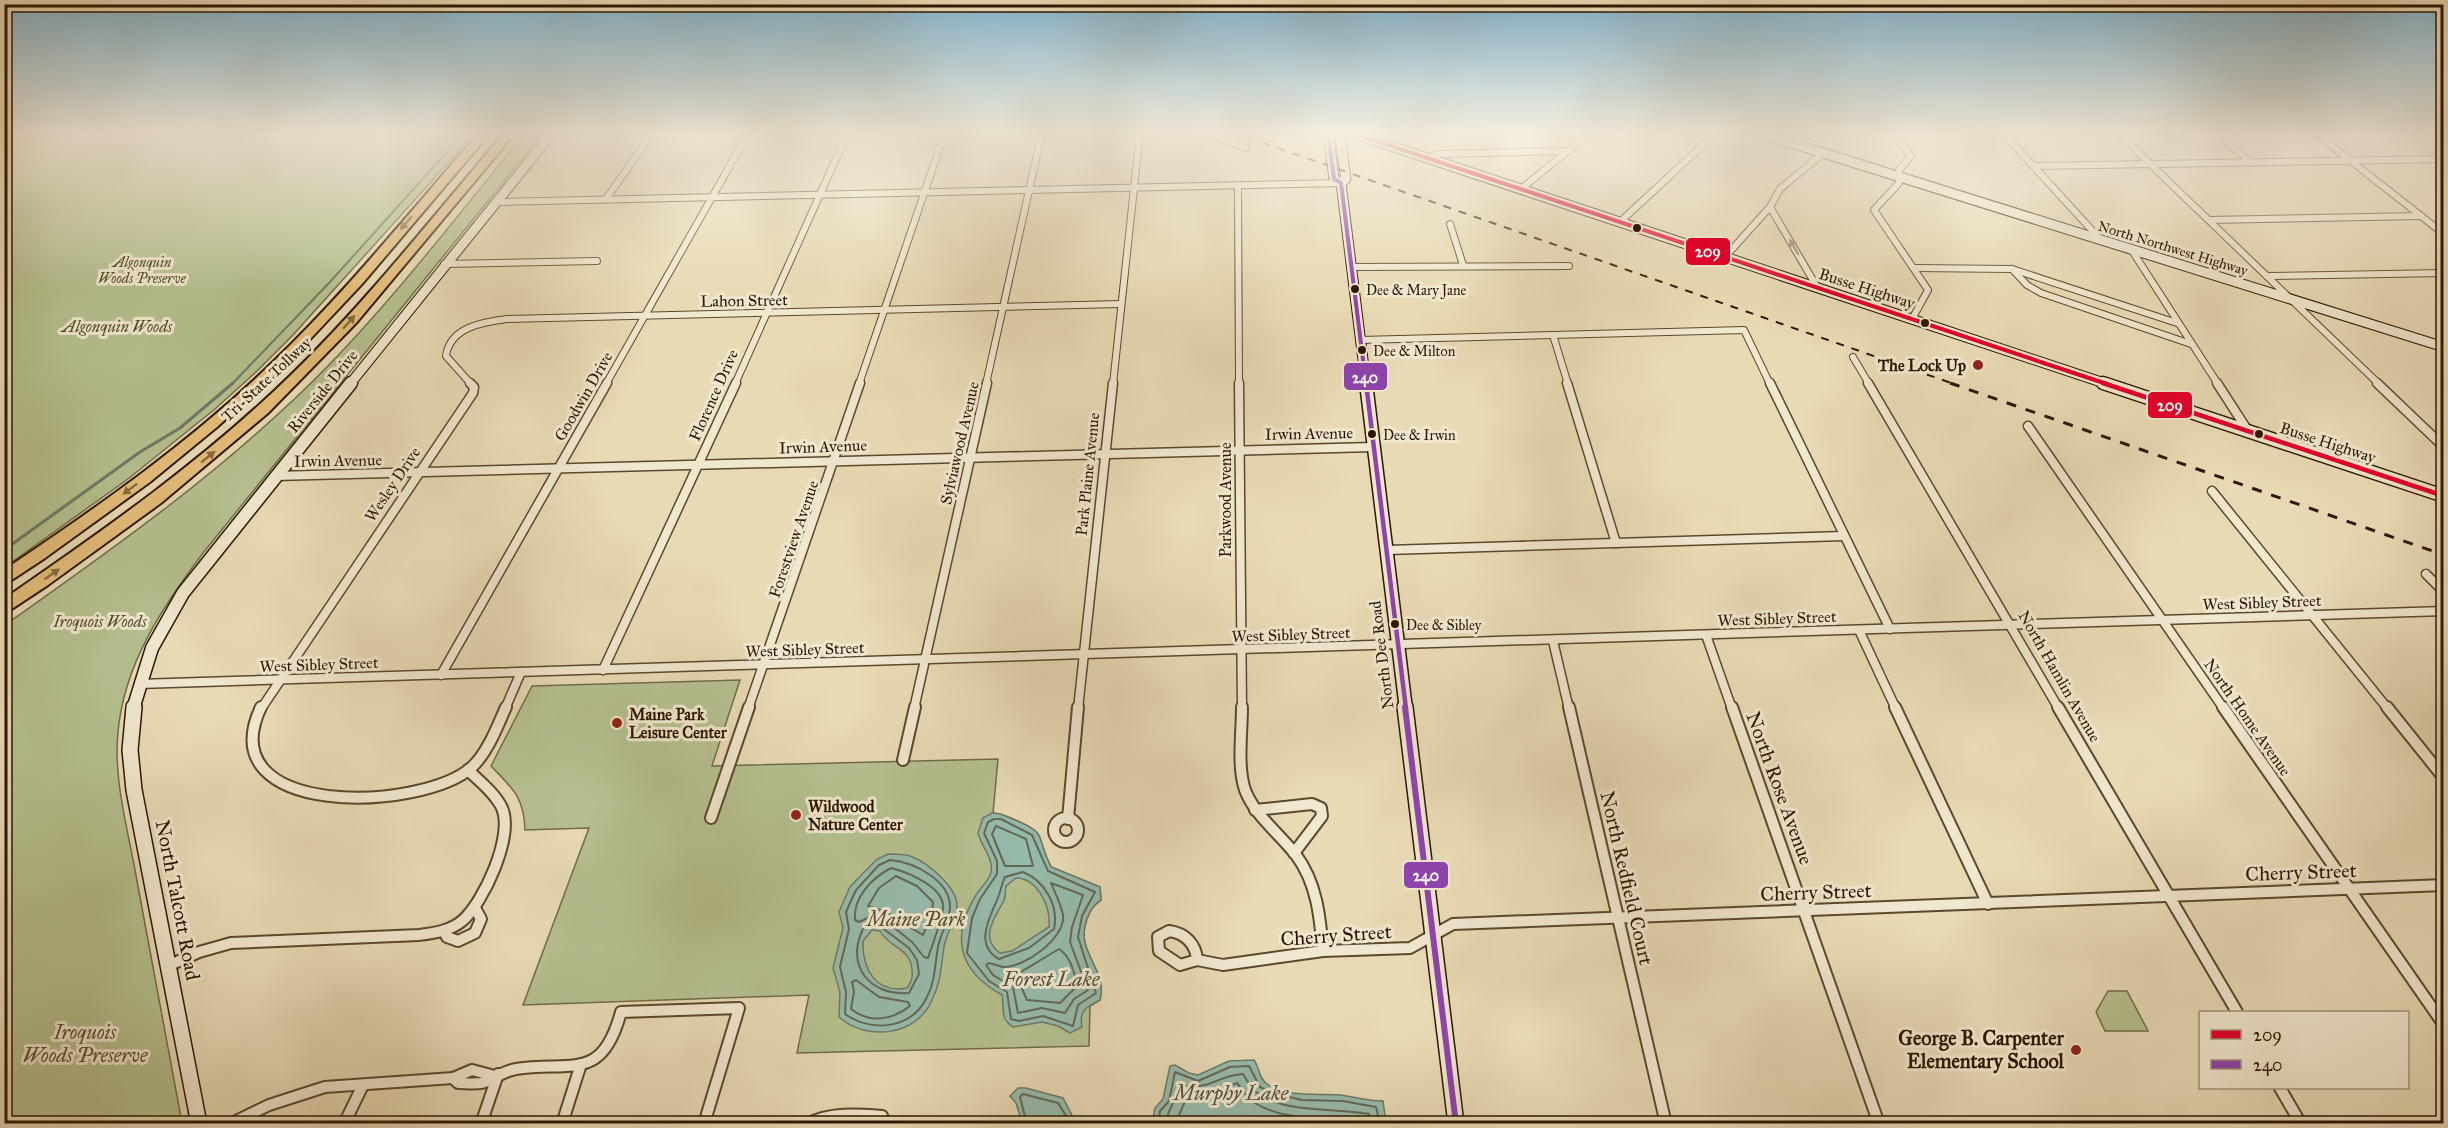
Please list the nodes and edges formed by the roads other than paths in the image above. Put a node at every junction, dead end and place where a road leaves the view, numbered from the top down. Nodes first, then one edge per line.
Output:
1 (440, 185) edge
2 (466, 185) edge
3 (510, 185) edge
4 (616, 185) edge
5 (720, 185) edge
6 (826, 185) edge
7 (926, 185) edge
8 (1030, 185) edge
9 (1134, 185) edge
10 (1285, 185) edge
11 (1341, 185) edge
12 (1508, 185) edge
13 (1526, 185) edge
14 (1660, 185) edge
15 (1785, 185) edge
16 (1897, 185) edge
17 (1924, 185) edge
18 (2052, 185) edge
19 (2172, 185) edge
20 (2381, 185) edge
21 (1238, 186) junction
22 (1134, 188) junction
23 (1521, 189) junction
24 (1029, 190) junction
25 (923, 193) junction
26 (822, 195) junction
27 (713, 197) junction
28 (606, 199) junction
29 (496, 202) junction
30 (1770, 207) junction
31 (2421, 216) junction
32 (2209, 220) junction
33 (1620, 222) junction
34 (1450, 224) dead end
35 (2444, 234) edge
36 (2100, 239) junction
37 (2130, 249) junction
38 (1725, 257) junction
39 (597, 261) dead end
40 (444, 264) junction
41 (1463, 265) junction
42 (1569, 266) dead end
43 (1352, 267) junction
44 (1914, 268) junction
45 (2012, 269) junction
46 (2444, 273) edge
47 (2267, 276) junction
48 (1817, 287) junction
49 (2290, 299) junction
50 (1121, 304) junction
51 (1003, 307) junction
52 (885, 310) junction
53 (765, 313) junction
54 (645, 315) junction
55 (1912, 319) junction
56 (487, 322) joint
57 (2177, 323) junction
58 (1553, 335) junction
59 (1360, 340) junction
60 (2191, 344) junction
61 (2444, 347) edge
62 (1853, 357) dead end
63 (2028, 426) dead end
64 (2248, 431) junction
65 (1373, 447) junction
66 (2444, 447) edge
67 (1239, 450) junction
68 (1105, 454) junction
69 (970, 458) junction
70 (834, 461) junction
71 (696, 465) junction
72 (557, 469) junction
73 (418, 473) junction
74 (275, 476) junction
75 (2212, 491) dead end
76 (2444, 496) edge
77 (1844, 536) junction
78 (1616, 543) junction
79 (1387, 550) junction
80 (2427, 574) dead end
81 (4, 579) edge
82 (2444, 592) edge
83 (4, 608) edge
84 (2444, 611) edge
85 (2312, 615) junction
86 (2162, 620) junction
87 (2011, 625) junction
88 (1890, 629) junction
89 (1859, 630) junction
90 (1706, 635) junction
91 (1553, 641) junction
92 (1397, 645) junction
93 (1240, 650) junction
94 (1083, 655) junction
95 (924, 660) junction
96 (764, 665) junction
97 (603, 670) junction
98 (521, 672) junction
99 (441, 675) junction
100 (277, 681) junction
101 (139, 684) junction
102 (903, 760) dead end
103 (468, 770) junction
104 (2444, 778) edge
105 (1255, 810) junction
106 (711, 818) dead end
107 (1068, 819) dead end
108 (1294, 853) junction
109 (2444, 885) edge
110 (2349, 888) junction
111 (2169, 896) junction
112 (1988, 904) junction
113 (475, 908) junction
114 (1804, 910) junction
115 (1617, 918) junction
116 (444, 931) junction
117 (1432, 935) junction
118 (1323, 951) junction
119 (1197, 960) dead end
120 (170, 965) junction
121 (2236, 1011) edge
122 (2444, 1025) edge
123 (581, 1064) junction
124 (494, 1074) junction
125 (363, 1085) junction
126 (2281, 1089) edge
127 (200, 1124) edge
128 (230, 1124) edge
129 (344, 1124) edge
130 (481, 1124) edge
131 (562, 1124) edge
132 (704, 1124) edge
133 (807, 1124) edge
134 (885, 1124) edge
135 (1456, 1124) edge
136 (1666, 1124) edge
137 (1879, 1124) edge
138 (2301, 1124) edge

1 -> 81 highway, Tri-State Tollway
83 -> 2 highway, Tri-State Tollway
3 - 29 main road, Riverside Drive
4 - 28 street
5 - 27 street, Goodwin Drive
6 - 26 street, Florence Drive
7 - 25 street, Forestview Avenue
8 - 24 street, Sylviawood Avenue
9 - 22 street, Park Plaine Avenue
10 - 21 street
11 - 43 main road, North Dee Road
12 - 23 main road, Busse Highway
13 - 23 street
14 - 33 street
15 - 30 street
16 - 44 street
17 - 36 main road, North Northwest Highway
18 - 36 street
19 - 32 street
20 - 31 street
21 - 22 street
21 - 67 street, Parkwood Avenue
22 - 24 street
22 - 50 street, Park Plaine Avenue
23 - 33 main road, Busse Highway
24 - 25 street
24 - 51 street, Sylviawood Avenue
25 - 26 street
25 - 52 street, Forestview Avenue
26 - 27 street
26 - 53 street, Florence Drive
27 - 28 street
27 - 54 street, Goodwin Drive
28 - 29 street
29 - 40 main road, Riverside Drive
30 - 38 street
48 -> 30 street
31 - 32 street
31 - 35 street
32 - 47 street
33 - 38 main road, Busse Highway
34 - 41 street
36 - 37 main road, North Northwest Highway
37 - 49 main road, North Northwest Highway
37 - 57 street
38 - 48 main road, Busse Highway
39 - 40 street
40 - 74 main road, Riverside Drive
41 - 42 street
41 - 43 street
43 - 59 main road, North Dee Road
44 - 45 street
44 - 55 street
45 - 57 street
45 - 60 street
46 - 47 street
47 - 49 street
48 - 55 main road, Busse Highway
49 - 61 main road, North Northwest Highway
49 - 66 street
50 - 51 street, Lahon Street
50 - 68 street, Park Plaine Avenue
51 - 52 street, Lahon Street
51 - 69 street, Sylviawood Avenue
52 - 53 street, Lahon Street
52 - 70 street, Forestview Avenue
53 - 54 street, Lahon Street
53 - 71 street, Florence Drive
54 - 56 street, Lahon Street
54 - 72 street, Goodwin Drive
55 - 64 main road, Busse Highway
56 - 73 street, Wesley Drive
57 - 60 street
58 - 59 street
58 - 77 street
58 - 78 street
59 - 65 main road, North Dee Road
60 - 64 street
62 - 87 street, North Hamlin Avenue
63 - 86 street, North Home Avenue
64 - 76 main road, Busse Highway
65 - 67 street, Irwin Avenue
65 - 79 main road, North Dee Road
67 - 68 street, Irwin Avenue
67 - 93 street, Parkwood Avenue
68 - 69 street, Irwin Avenue
68 - 94 street, Park Plaine Avenue
69 - 70 street, Irwin Avenue
69 - 95 street, Sylviawood Avenue
70 - 71 street, Irwin Avenue
70 - 96 street, Forestview Avenue
71 - 72 street, Irwin Avenue
71 - 97 street, Florence Drive
72 - 73 street, Irwin Avenue
72 - 99 street, Goodwin Drive
73 - 74 street, Irwin Avenue
73 - 100 street, Wesley Drive
74 - 101 main road, Riverside Drive
75 - 85 street
77 - 78 street
77 - 88 street
78 - 79 street
79 - 92 main road, North Dee Road
80 - 82 street
84 - 85 street, West Sibley Street
85 - 86 street, West Sibley Street
85 - 104 street
86 - 87 street, West Sibley Street
86 - 110 street, North Home Avenue
87 - 88 street, West Sibley Street
87 - 111 street, North Hamlin Avenue
88 - 89 street, West Sibley Street
89 - 90 street, West Sibley Street
89 - 112 street
90 - 91 street, West Sibley Street
90 - 114 street, North Rose Avenue
91 - 92 street, West Sibley Street
91 - 115 street, North Redfield Court
92 - 93 street, West Sibley Street
92 - 117 main road, North Dee Road
93 - 94 street, West Sibley Street
93 - 105 street, Parkwood Avenue
94 - 95 street, West Sibley Street
94 - 107 street, Park Plaine Avenue
95 - 96 street, West Sibley Street
95 - 102 street, Sylviawood Avenue
96 - 97 street, West Sibley Street
96 - 106 street, Forestview Avenue
97 - 98 street, West Sibley Street
98 - 99 street, West Sibley Street
98 - 103 street
99 - 100 street, West Sibley Street
100 - 101 street, West Sibley Street
100 - 103 street, Wesley Drive
101 - 120 main road, North Talcott Road
103 - 113 street
105 - 108 street, Parkwood Avenue
105 - 108 street
108 - 118 street, Parkwood Avenue
109 - 110 street, Cherry Street
110 - 111 street, Cherry Street
110 - 122 street, North Home Avenue
111 - 112 street, Cherry Street
111 - 121 street, North Hamlin Avenue
112 - 114 street, Cherry Street
113 - 116 street
113 - 116 street
114 - 115 street, Cherry Street
114 - 137 street, North Rose Avenue
115 - 117 street, Cherry Street
115 - 136 street, North Redfield Court
116 - 120 street
117 - 118 street, Cherry Street
117 - 135 main road, North Dee Road
118 - 119 street, Cherry Street
120 - 127 main road, North Talcott Road
123 - 124 street
123 - 131 street
123 - 132 street
124 - 125 street
124 - 130 street
125 - 128 street
125 - 129 street
126 - 138 street
133 - 134 street

